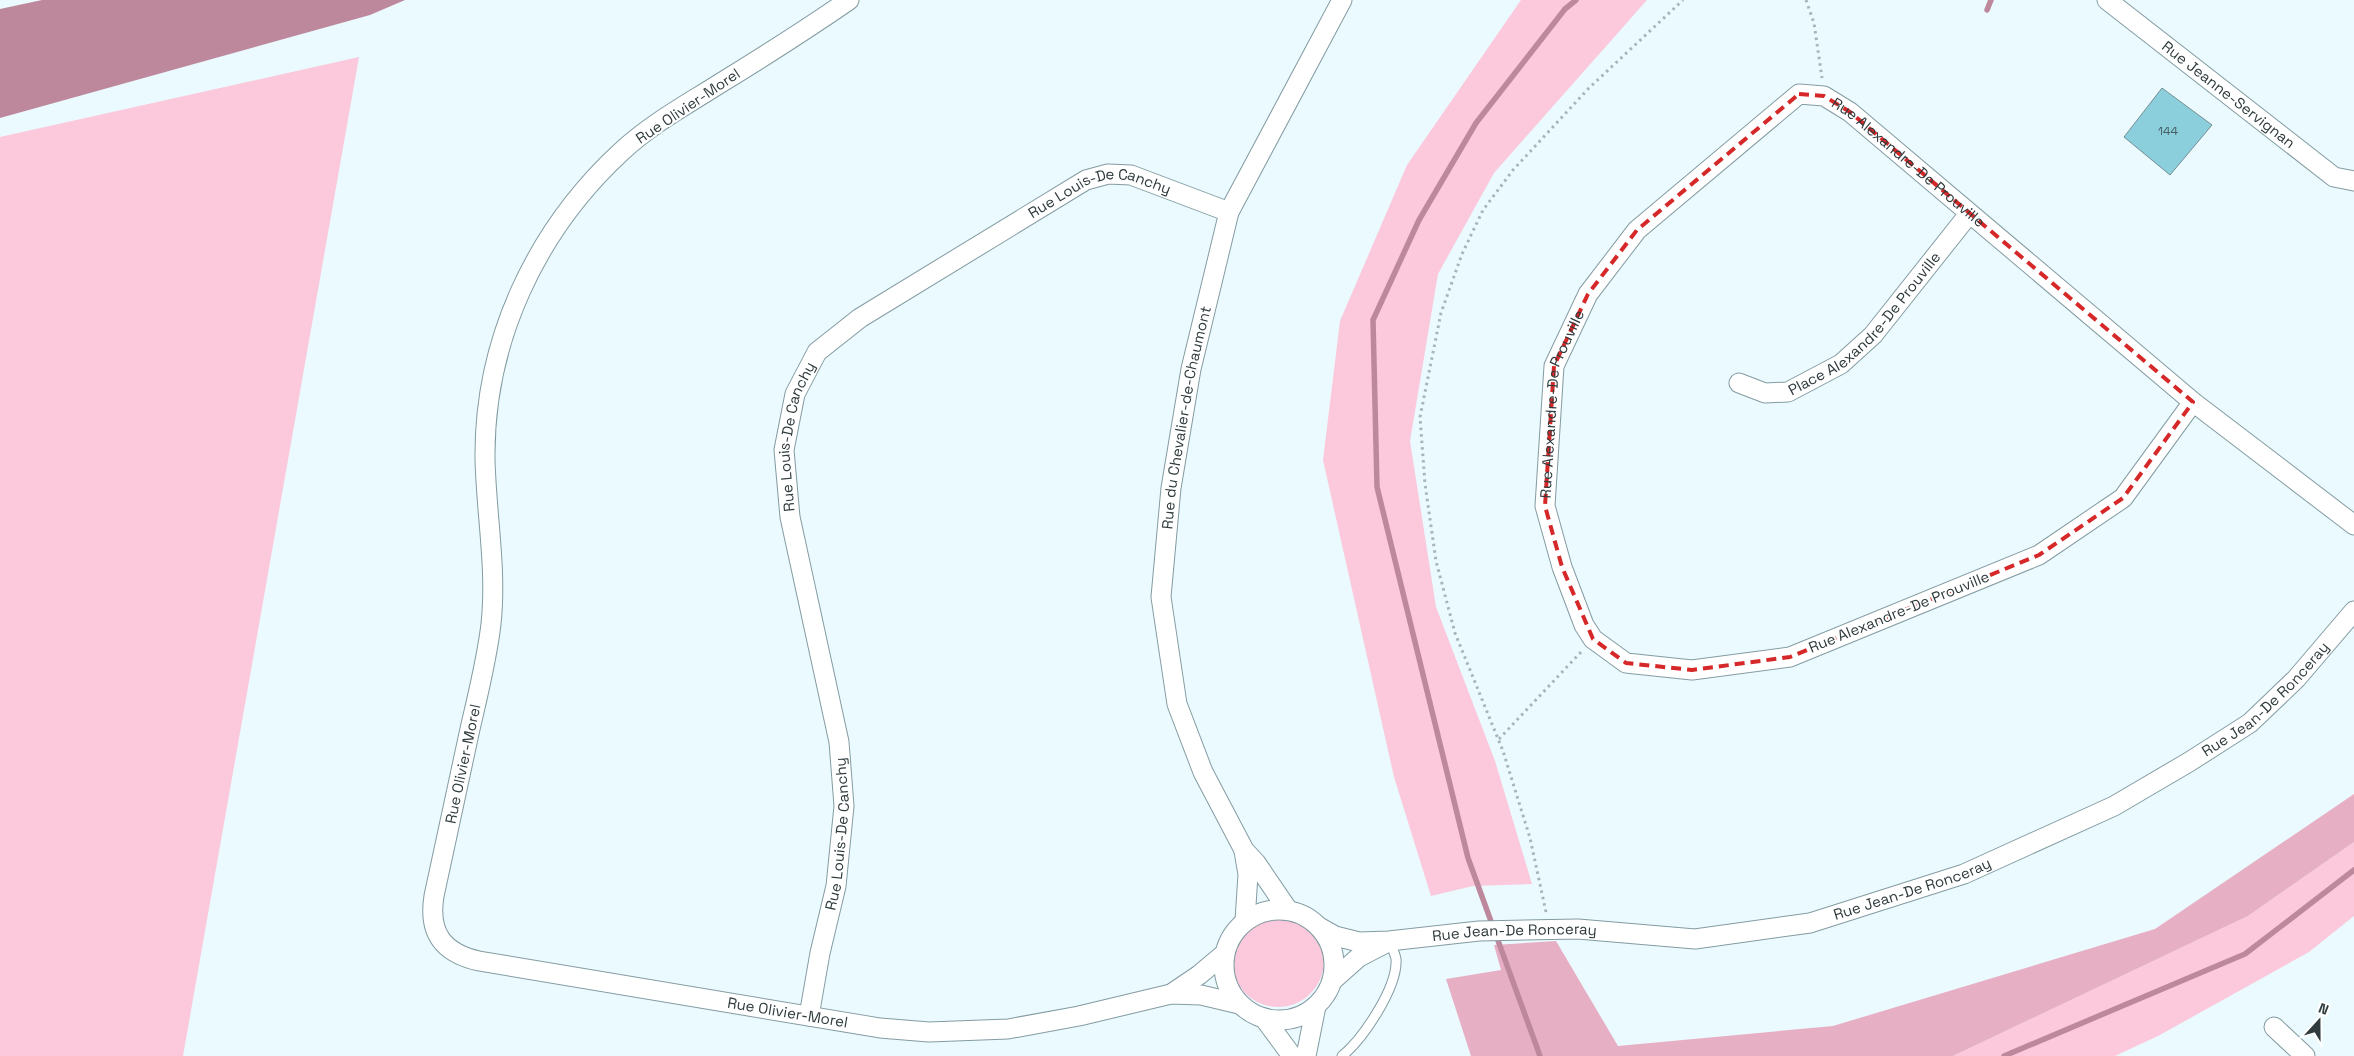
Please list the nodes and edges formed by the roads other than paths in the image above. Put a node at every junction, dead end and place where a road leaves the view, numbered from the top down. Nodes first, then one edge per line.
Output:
1 (849, 0) edge
2 (1342, 0) edge
3 (2107, 0) edge
4 (2354, 180) edge
5 (1229, 212) junction
6 (1970, 214) junction
7 (1739, 383) dead end
8 (2193, 402) junction
9 (2354, 525) edge
10 (2354, 611) edge
11 (1244, 850) junction
12 (1288, 910) junction
13 (1245, 921) junction
14 (1319, 926) junction
15 (1389, 941) junction
16 (1224, 954) junction
17 (1332, 981) junction
18 (1171, 994) junction
19 (1239, 1004) junction
20 (1316, 1006) junction
21 (809, 1016) junction
22 (1264, 1018) junction
23 (2274, 1027) dead end
24 (1292, 1056) edge
25 (1306, 1056) edge
26 (1342, 1056) edge
27 (2305, 1056) edge

1 - 21 street, Rue Olivier-Morel
2 - 5 street, Rue du Chevalier-de-Chaumont
3 - 4 street, Rue Jeanne-Servignan
5 - 11 street, Rue du Chevalier-de-Chaumont
5 - 21 street, Rue Louis-De Canchy
6 - 7 street, Place Alexandre-De Prouville
6 - 8 street, Rue Alexandre-De Prouville
6 - 8 street, Rue Alexandre-De Prouville
8 - 9 street, Rue Alexandre-De Prouville
10 - 15 street, Rue Jean-De Ronceray
11 - 12 street, Rue du Chevalier-de-Chaumont
11 - 13 street, Rue du Chevalier-de-Chaumont
12 - 13 street
12 - 14 street
13 - 16 street
14 - 15 street, Rue Jean-De Ronceray
14 - 17 street
15 - 17 street, Rue Jean-De Ronceray
15 - 26 lane
16 - 18 street, Rue Olivier-Morel
16 - 19 street
17 - 20 street
18 - 19 street, Rue Olivier-Morel
18 - 21 street, Rue Olivier-Morel
19 - 22 street
20 - 22 street
20 - 25 street
22 - 24 street
23 - 27 street

